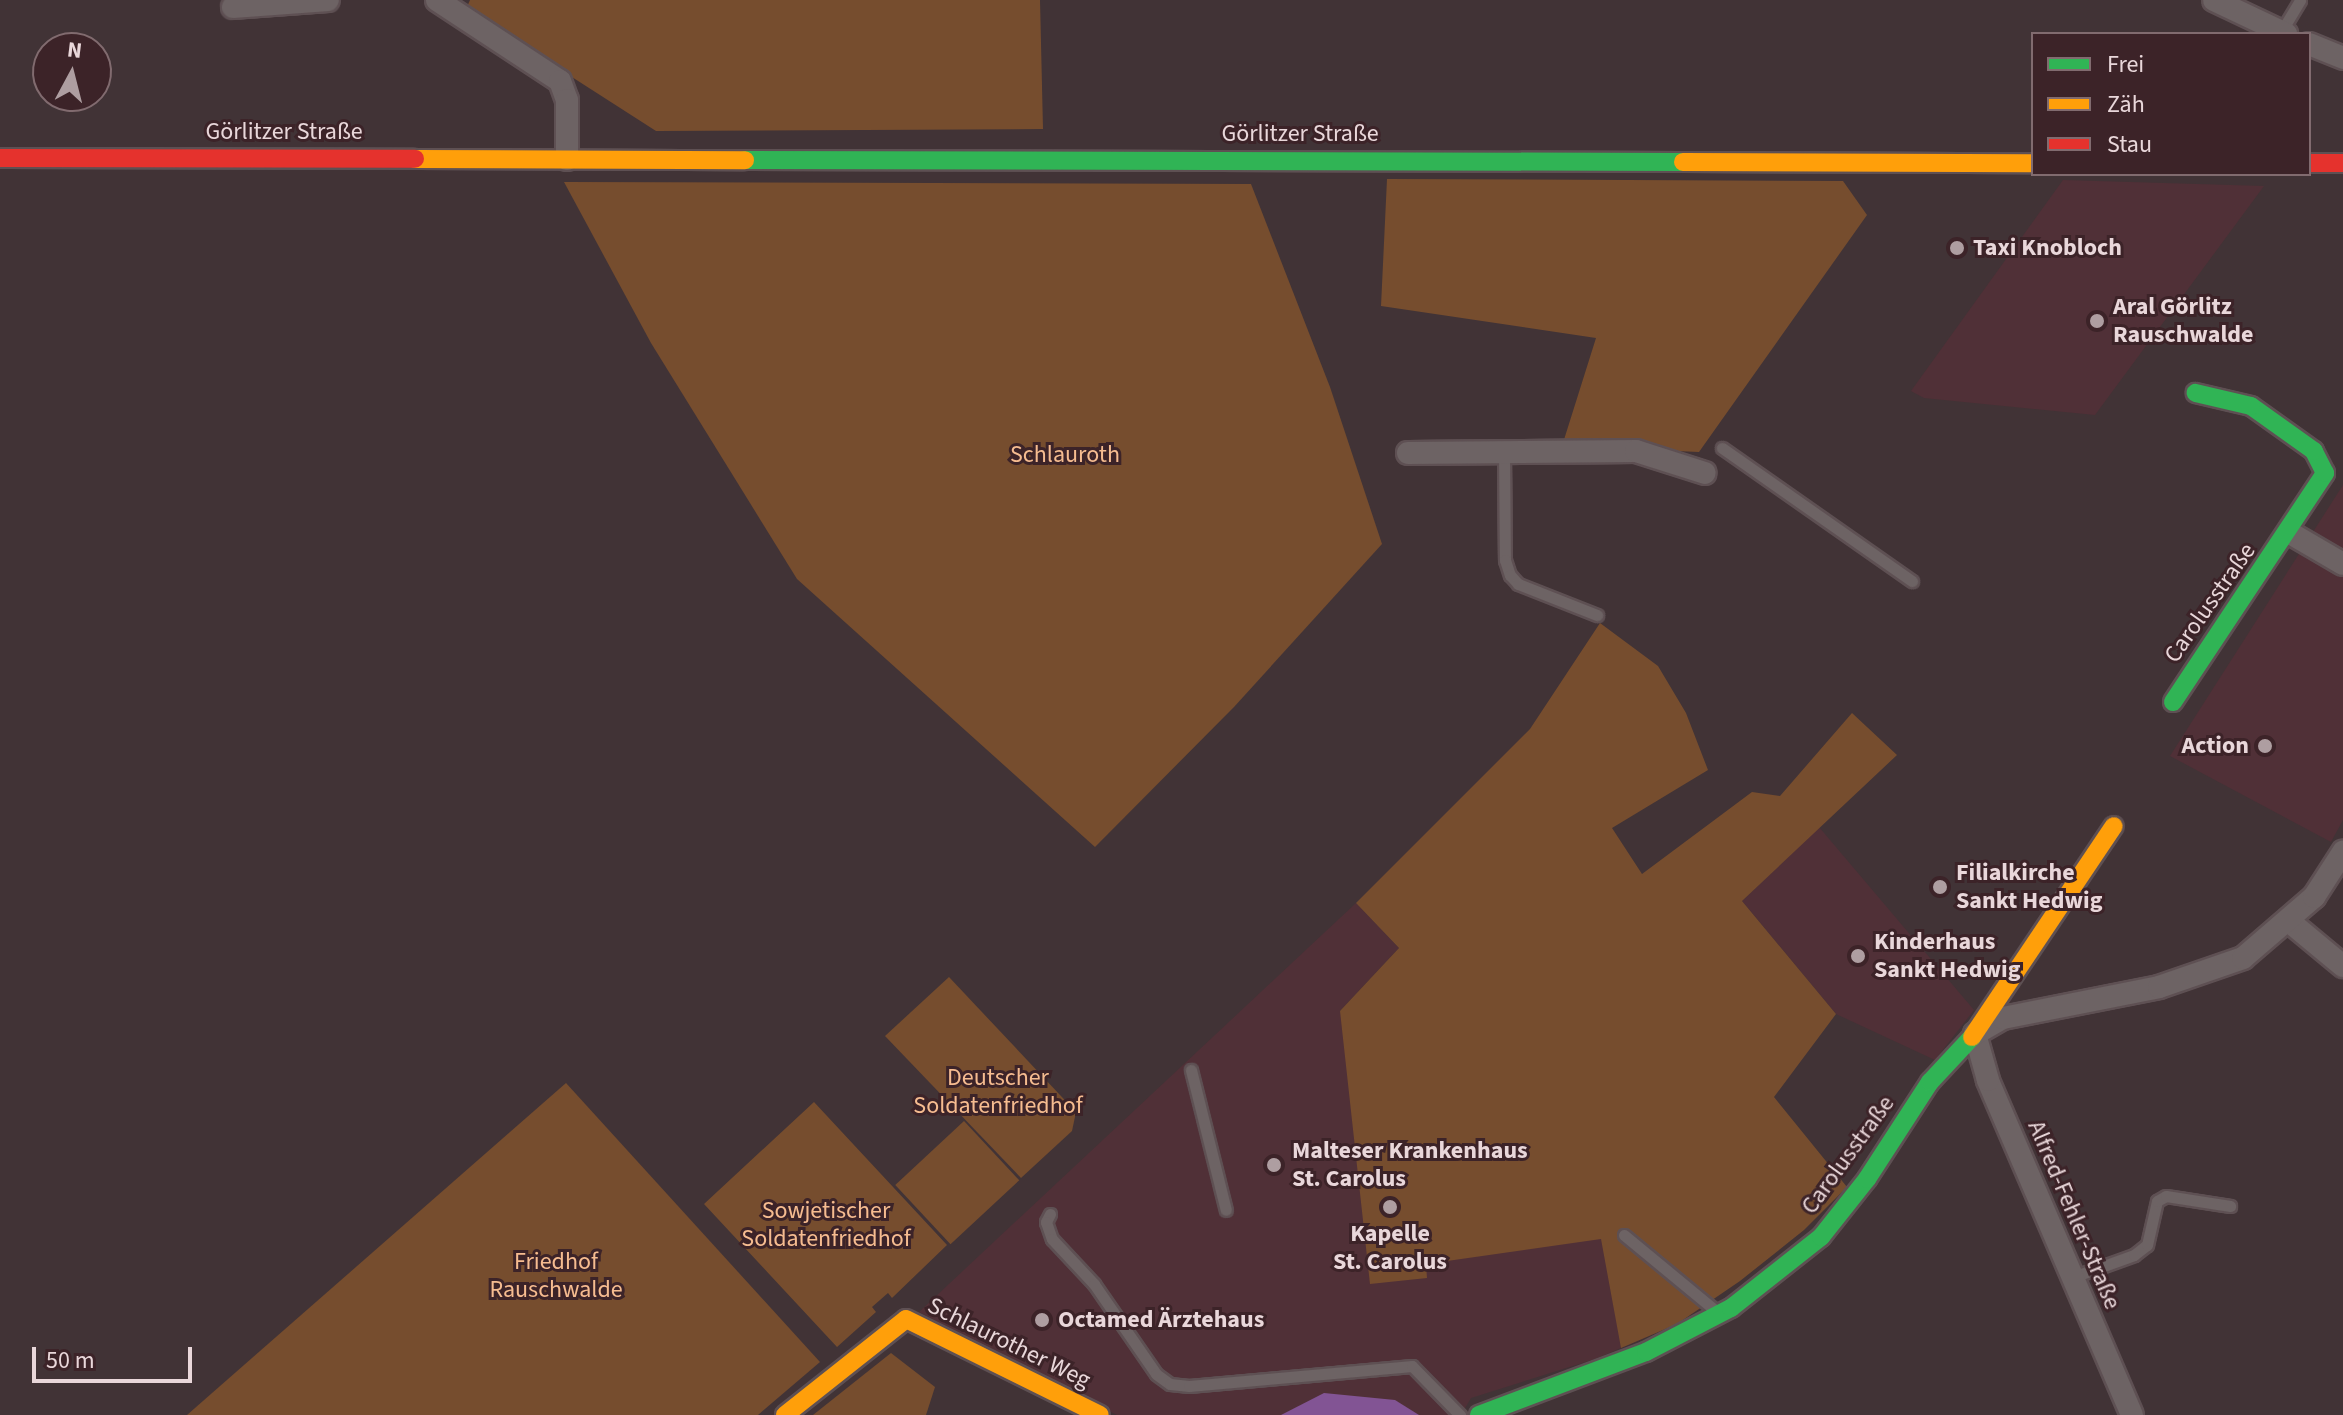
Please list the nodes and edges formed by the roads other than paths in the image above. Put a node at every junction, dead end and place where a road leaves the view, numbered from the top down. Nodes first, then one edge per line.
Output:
1 (328, 0) edge
2 (437, 0) edge
3 (2214, 0) edge
4 (2300, 0) edge
5 (233, 7) dead end
6 (2282, 32) edge
7 (2284, 32) edge
8 (2311, 45) edge
9 (2343, 58) edge
10 (0, 158) edge
11 (567, 159) junction
12 (2031, 163) edge
13 (2311, 163) edge
14 (2343, 163) edge
15 (2196, 393) dead end
16 (1722, 448) dead end
17 (1504, 452) junction
18 (1408, 453) dead end
19 (1705, 473) dead end
20 (2290, 533) junction
21 (2343, 564) edge
22 (1912, 581) dead end
23 (1597, 615) dead end
24 (2173, 702) dead end
25 (2114, 826) dead end
26 (2343, 852) edge
27 (2290, 922) junction
28 (2343, 966) edge
29 (1975, 1034) junction
30 (1191, 1070) dead end
31 (2230, 1206) dead end
32 (1226, 1210) dead end
33 (1050, 1214) dead end
34 (1624, 1235) dead end
35 (2073, 1277) junction
36 (1719, 1314) junction
37 (785, 1415) edge
38 (1100, 1415) edge
39 (1460, 1415) edge
40 (1479, 1415) edge
41 (2132, 1415) edge

1 - 5 street
2 - 11 street
3 - 6 street
4 - 7 lane
8 - 9 street
10 - 11 street, Görlitzer Straße
11 - 12 street, Görlitzer Straße
13 - 14 street
15 - 20 street, Carolusstraße
16 - 22 lane
17 - 18 street
17 - 19 street
17 - 23 lane
20 - 21 street, Carolusstraße
20 - 24 street, Carolusstraße
25 - 29 street, Carolusstraße
26 - 27 street
27 - 28 street
27 - 29 street
29 - 35 street, Alfred-Fehler-Straße
29 - 36 street, Carolusstraße
30 - 32 lane
31 - 35 lane
33 - 39 lane
34 - 36 lane
35 - 41 street, Alfred-Fehler-Straße
36 - 40 street, Carolusstraße
37 - 38 street, Schlaurother Weg

